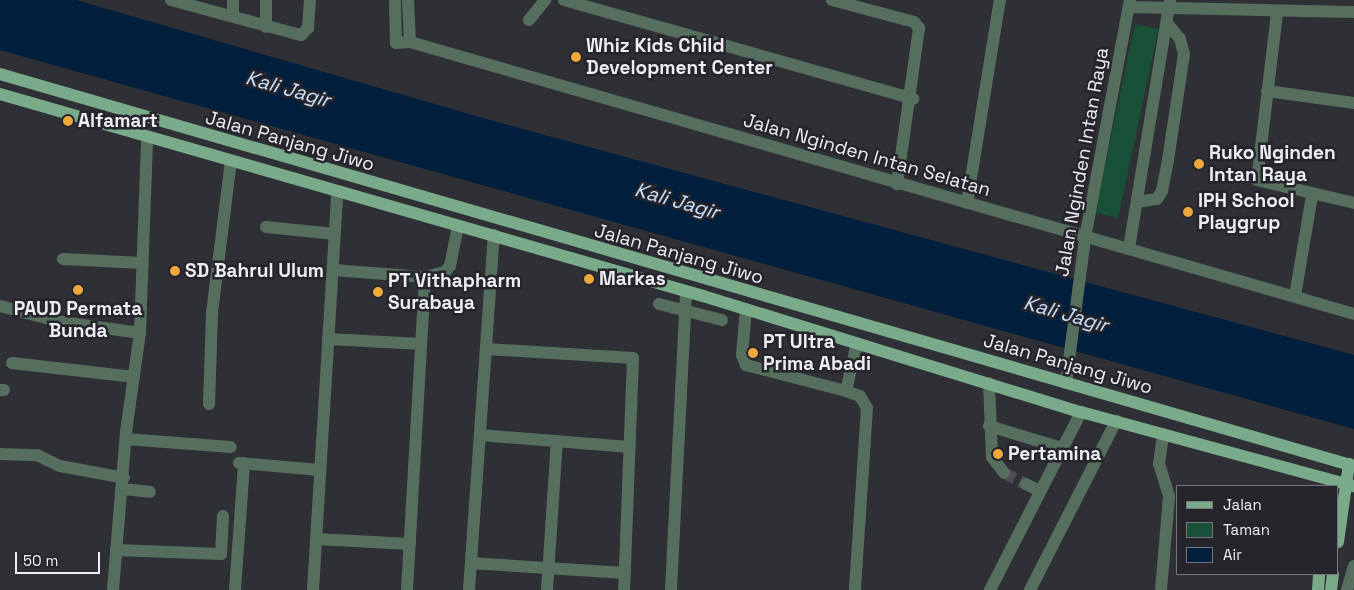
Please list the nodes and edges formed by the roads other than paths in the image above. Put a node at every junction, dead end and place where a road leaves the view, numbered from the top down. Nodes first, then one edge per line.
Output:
1 (171, 0) edge
2 (233, 0) edge
3 (266, 0) edge
4 (310, 0) edge
5 (395, 0) edge
6 (408, 0) edge
7 (545, 0) edge
8 (564, 0) edge
9 (832, 0) edge
10 (1000, 0) edge
11 (1129, 4) edge
12 (1169, 5) edge
13 (1354, 12) edge
14 (1277, 13) junction
15 (233, 16) junction
16 (529, 20) dead end
17 (1167, 23) junction
18 (266, 27) junction
19 (410, 42) junction
20 (0, 74) edge
21 (1267, 91) junction
22 (0, 94) edge
23 (912, 99) junction
24 (1354, 103) edge
25 (147, 138) junction
26 (231, 161) junction
27 (897, 184) junction
28 (337, 193) junction
29 (1312, 194) junction
30 (1137, 202) junction
31 (967, 203) junction
32 (1354, 203) edge
33 (458, 226) junction
34 (266, 227) dead end
35 (530, 231) junction
36 (335, 234) junction
37 (494, 235) junction
38 (1085, 238) junction
39 (557, 239) junction
40 (527, 246) junction
41 (1129, 248) junction
42 (553, 254) junction
43 (63, 259) dead end
44 (142, 263) junction
45 (332, 270) junction
46 (425, 276) junction
47 (686, 292) junction
48 (1295, 296) junction
49 (659, 304) dead end
50 (0, 306) edge
51 (746, 309) junction
52 (686, 311) junction
53 (1354, 314) edge
54 (722, 320) dead end
55 (140, 333) junction
56 (328, 339) junction
57 (857, 343) junction
58 (421, 344) junction
59 (486, 348) junction
60 (12, 363) dead end
61 (134, 377) junction
62 (1066, 383) junction
63 (989, 384) junction
64 (846, 391) junction
65 (209, 404) dead end
66 (1081, 412) junction
67 (1116, 421) junction
68 (989, 426) junction
69 (1163, 434) junction
70 (480, 436) junction
71 (126, 439) junction
72 (557, 441) junction
73 (630, 446) junction
74 (231, 447) dead end
75 (1062, 448) junction
76 (0, 454) edge
77 (1332, 459) junction
78 (1351, 465) edge
79 (320, 470) junction
80 (1004, 473) tunnel mouth
81 (1329, 482) edge
82 (124, 484) junction
83 (1026, 484) tunnel mouth
84 (1350, 485) edge
85 (1040, 491) junction
86 (150, 492) dead end
87 (223, 516) dead end
88 (1339, 537) edge
89 (316, 539) junction
90 (410, 544) junction
91 (116, 550) junction
92 (471, 562) junction
93 (1354, 566) edge
94 (549, 568) junction
95 (625, 573) junction
96 (1319, 575) edge
97 (1333, 575) edge
98 (113, 590) edge
99 (235, 590) edge
100 (313, 590) edge
101 (407, 590) edge
102 (469, 590) edge
103 (547, 590) edge
104 (624, 590) edge
105 (671, 590) edge
106 (855, 590) edge
107 (990, 590) edge
108 (1030, 590) edge
109 (1161, 590) edge
110 (1318, 590) edge
111 (1331, 590) edge
112 (1348, 590) edge

1 - 15 street
2 - 15 street
3 - 18 street
4 - 18 street
5 - 19 street, Jalan Nginden Intan Selatan
6 - 19 street
7 - 16 street
8 - 23 street
9 - 23 street
10 - 31 street
11 - 12 street, Jalan Nginden Intan Raya
11 - 38 street, Jalan Nginden Intan Raya
12 - 14 street, Jalan Nginden Intan Raya
12 - 17 street
13 - 14 street, Jalan Nginden Intan Raya
14 - 21 street
15 - 18 street
17 - 30 street
17 - 30 street
19 - 27 street, Jalan Nginden Intan Selatan
20 - 35 main road, Jalan Panjang Jiwo
21 - 24 street
21 - 29 street
22 - 25 main road, Jalan Panjang Jiwo
23 - 27 street
25 - 26 main road, Jalan Panjang Jiwo
25 - 44 street
26 - 28 main road, Jalan Panjang Jiwo
26 - 65 street
27 - 31 street, Jalan Nginden Intan Selatan
28 - 33 main road, Jalan Panjang Jiwo
28 - 36 street
29 - 32 street
29 - 48 street
30 - 41 street
31 - 38 street, Jalan Nginden Intan Selatan
33 - 37 main road, Jalan Panjang Jiwo
33 - 46 street
34 - 36 street
35 - 39 main road, Jalan Panjang Jiwo
35 - 40 main road
36 - 45 street
37 - 40 main road, Jalan Panjang Jiwo
37 - 59 street
38 - 41 street, Jalan Nginden Intan Selatan
38 - 62 street, Jalan Nginden Intan Raya
39 - 42 main road
39 - 62 main road, Jalan Panjang Jiwo
40 - 42 main road, Jalan Panjang Jiwo
41 - 48 street, Jalan Nginden Intan Selatan
42 - 47 main road, Jalan Panjang Jiwo
43 - 44 street
44 - 55 street
45 - 46 street
45 - 56 street
46 - 58 street
47 - 51 main road, Jalan Panjang Jiwo
47 - 52 street
48 - 53 street, Jalan Nginden Intan Selatan
49 - 52 street
50 - 55 street
51 - 57 main road, Jalan Panjang Jiwo
51 - 64 street
52 - 54 street
52 - 105 street
55 - 61 street
56 - 58 street
56 - 79 street
57 - 63 main road, Jalan Panjang Jiwo
57 - 64 street
58 - 90 street
59 - 70 street
59 - 73 street
60 - 61 street
61 - 71 street
62 - 77 main road, Jalan Panjang Jiwo
63 - 66 main road, Jalan Panjang Jiwo
63 - 68 street
64 - 106 street
66 - 67 main road, Jalan Panjang Jiwo
66 - 75 street
67 - 69 main road, Jalan Panjang Jiwo
67 - 108 street
68 - 75 street
68 - 80 street
69 - 81 main road, Jalan Panjang Jiwo
69 - 109 street
70 - 72 street
70 - 92 street
71 - 74 street
71 - 82 street
72 - 73 street
72 - 94 street
73 - 95 street
75 - 85 street
76 - 82 street
77 - 78 main road, Jalan Panjang Jiwo
77 - 81 main road
78 - 84 main road
79 - 89 street
79 - 99 street
81 - 84 main road, Jalan Panjang Jiwo
82 - 86 street
82 - 91 street
83 - 85 street
84 - 88 main road
85 - 107 street
87 - 91 street
89 - 90 street
89 - 100 street
90 - 101 street
91 - 98 street
92 - 94 street
92 - 102 street
93 - 112 street
94 - 95 street
94 - 103 street
95 - 104 street
96 - 110 main road
97 - 111 main road

